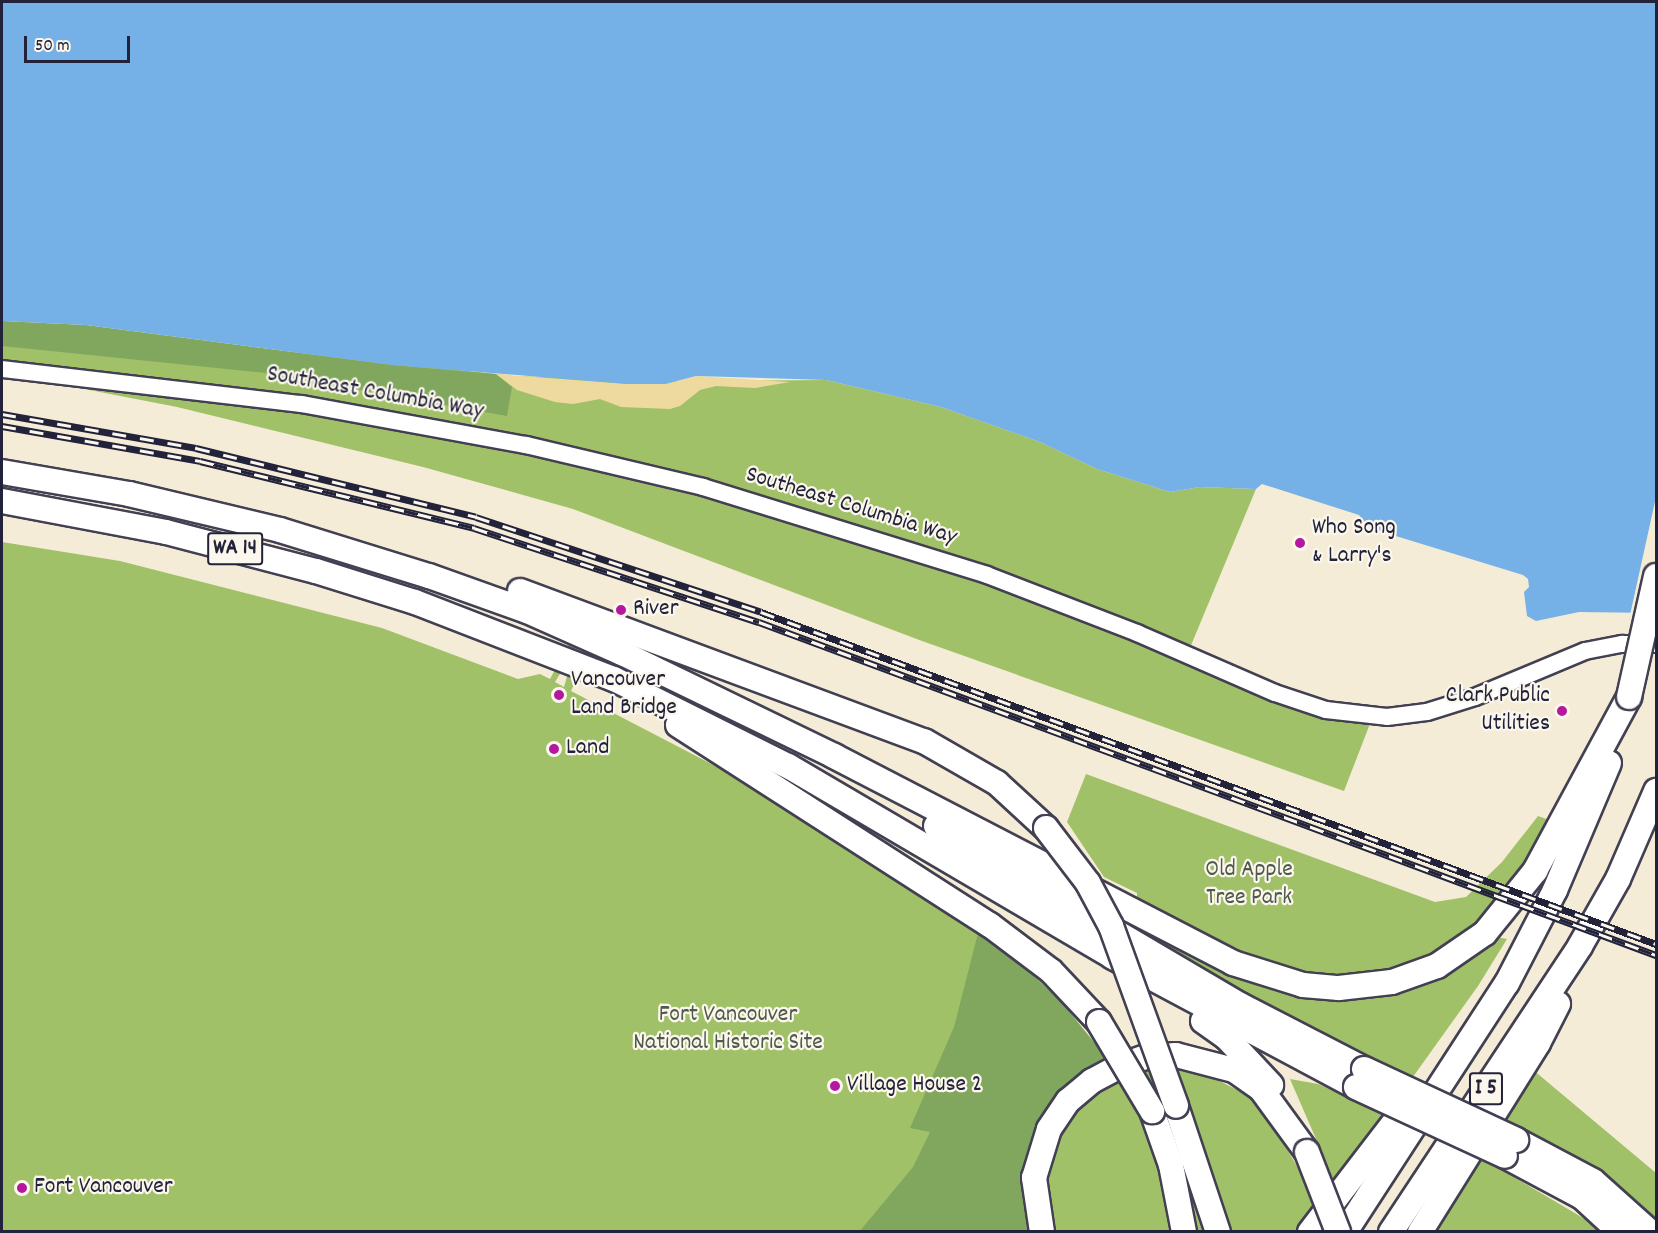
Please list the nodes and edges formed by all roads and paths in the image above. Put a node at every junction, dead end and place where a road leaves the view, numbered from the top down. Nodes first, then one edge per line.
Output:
1 (2, 369) edge
2 (2, 472) edge
3 (2, 501) edge
4 (280, 530) junction
5 (1656, 576) edge
6 (1656, 644) edge
7 (569, 662) junction
8 (1629, 697) junction
9 (763, 723) junction
10 (1656, 791) edge
11 (1580, 946) junction
12 (1113, 957) junction
13 (1507, 983) junction
14 (1360, 1078) junction
15 (1510, 1148) junction
16 (1308, 1152) junction
17 (1042, 1232) edge
18 (1184, 1232) edge
19 (1218, 1232) edge
20 (1310, 1232) edge
21 (1338, 1232) edge
22 (1345, 1232) edge
23 (1392, 1232) edge
24 (1420, 1232) edge
25 (1620, 1232) edge
26 (1650, 1232) edge

1 - 6 street, Southeast Columbia Way
2 - 4 highway, WA 14
3 - 7 highway, WA 14
4 - 9 highway
4 - 19 highway, bridge
5 - 8 highway, I 5, bridge
7 - 12 highway
7 - 18 highway, bridge
8 - 9 highway
8 - 13 highway, I 5
9 - 14 highway
10 - 11 highway, I 5
11 - 23 highway, I 5
11 - 24 highway
12 - 14 highway
12 - 16 highway
13 - 20 highway
13 - 22 highway, I 5
14 - 15 highway, bridge
15 - 25 highway
15 - 26 highway
16 - 17 highway
16 - 21 highway, bridge

